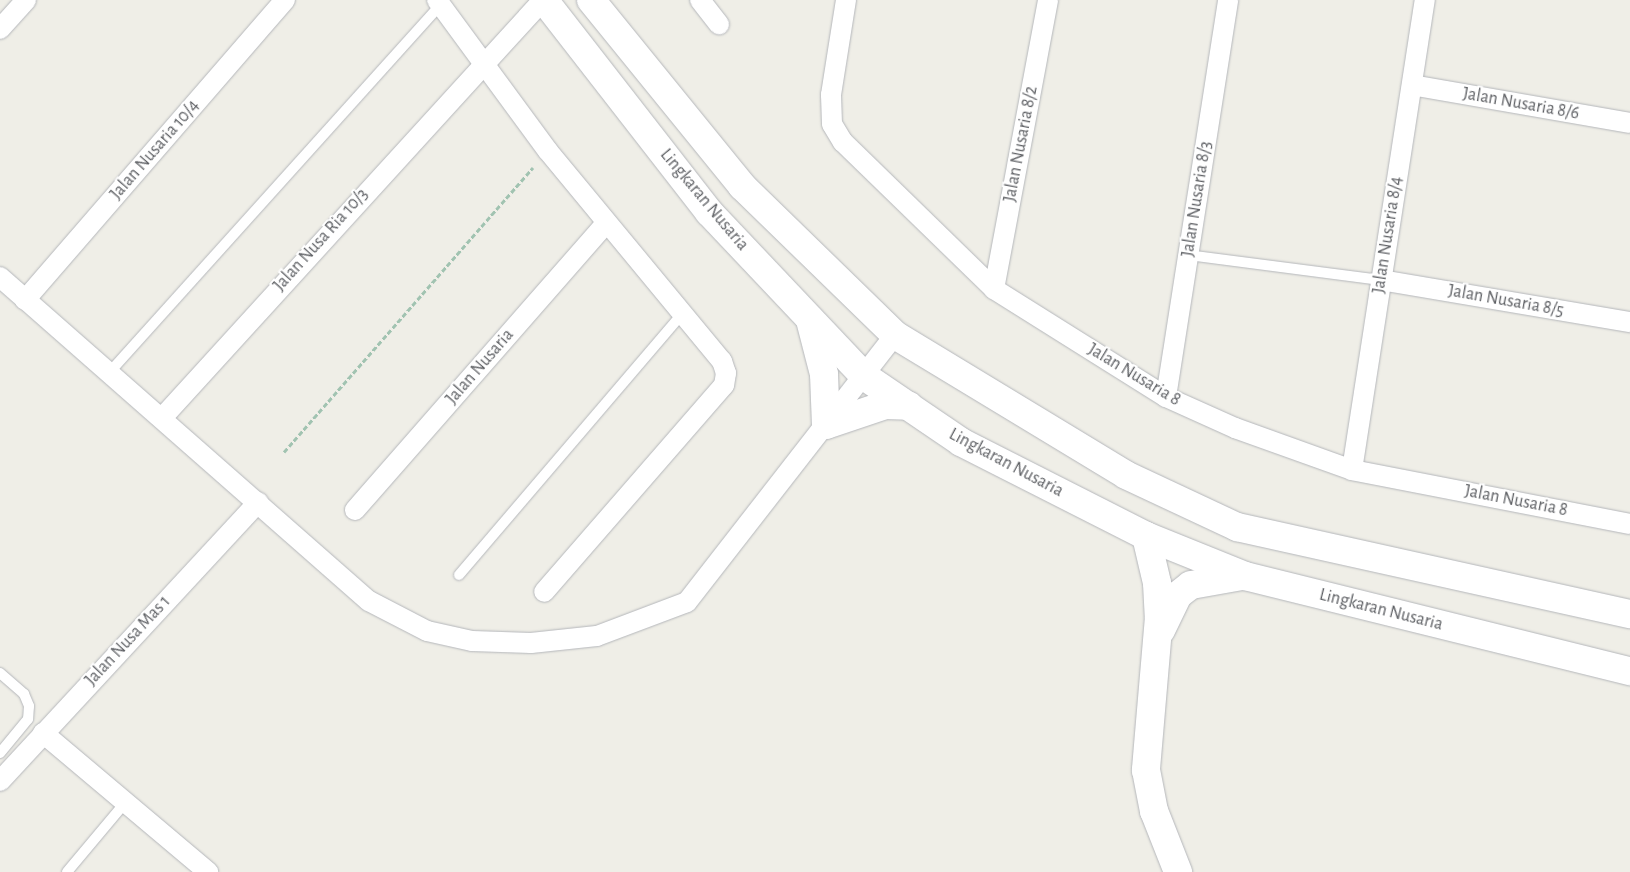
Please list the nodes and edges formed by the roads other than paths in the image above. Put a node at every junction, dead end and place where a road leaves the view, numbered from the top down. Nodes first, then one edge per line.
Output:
1 (26, 0) edge
2 (285, 0) edge
3 (543, 0) edge
4 (591, 0) edge
5 (700, 0) edge
6 (846, 0) edge
7 (1048, 0) edge
8 (1228, 0) edge
9 (1425, 0) edge
10 (439, 2) edge
11 (719, 24) dead end
12 (0, 29) edge
13 (481, 63) junction
14 (1412, 85) junction
15 (1630, 123) edge
16 (605, 224) junction
17 (1188, 255) junction
18 (0, 277) edge
19 (1381, 280) junction
20 (994, 289) junction
21 (25, 300) junction
22 (682, 316) junction
23 (810, 318) junction
24 (1630, 322) edge
25 (895, 335) junction
26 (109, 373) junction
27 (864, 376) junction
28 (1166, 397) junction
29 (909, 406) junction
30 (162, 418) junction
31 (826, 425) junction
32 (1352, 470) junction
33 (258, 502) junction
34 (355, 510) dead end
35 (1630, 524) edge
36 (1146, 536) junction
37 (459, 575) dead end
38 (1245, 576) junction
39 (544, 592) dead end
40 (1630, 614) edge
41 (1157, 640) junction
42 (1630, 671) edge
43 (0, 673) edge
44 (43, 733) junction
45 (0, 753) edge
46 (0, 781) edge
47 (125, 803) junction
48 (203, 870) edge
49 (68, 872) edge
50 (1178, 872) edge

1 - 12 street
2 - 21 street, Jalan Nusaria 10/4
3 - 13 street, Jalan Nusa Ria 10/3
3 - 23 main road, Lingkaran Nusaria
4 - 25 main road
5 - 11 street
6 - 20 street, Jalan Nusaria 8
7 - 20 street, Jalan Nusaria 8/2
8 - 17 street, Jalan Nusaria 8/3
9 - 14 street, Jalan Nusaria 8/4
10 - 13 street
10 - 26 lane
13 - 16 street
13 - 30 street, Jalan Nusa Ria 10/3
14 - 15 street, Jalan Nusaria 8/6
14 - 19 street, Jalan Nusaria 8/4
16 - 22 street
16 - 34 street, Jalan Nusaria
17 - 19 lane
17 - 28 street, Jalan Nusaria 8/3
18 - 21 street
19 - 24 street, Jalan Nusaria 8/5
19 - 32 street, Jalan Nusaria 8/4
20 - 28 street, Jalan Nusaria 8
21 - 26 street
22 - 37 lane
22 - 39 street
23 - 27 main road, Lingkaran Nusaria
23 - 31 main road
25 - 27 street
25 - 40 main road
26 - 30 street
27 - 29 main road, Lingkaran Nusaria
27 - 31 street
28 - 32 street, Jalan Nusaria 8
29 - 31 main road
29 - 36 main road, Lingkaran Nusaria
30 - 33 street
31 - 33 street
32 - 35 street, Jalan Nusaria 8
33 - 44 street, Jalan Nusa Mas 1
36 - 38 main road, Lingkaran Nusaria
36 - 41 main road
38 - 41 main road
38 - 42 main road, Lingkaran Nusaria
41 - 50 main road
43 - 45 lane
44 - 46 street, Jalan Nusa Mas 1
44 - 47 street
47 - 48 street
47 - 49 lane

